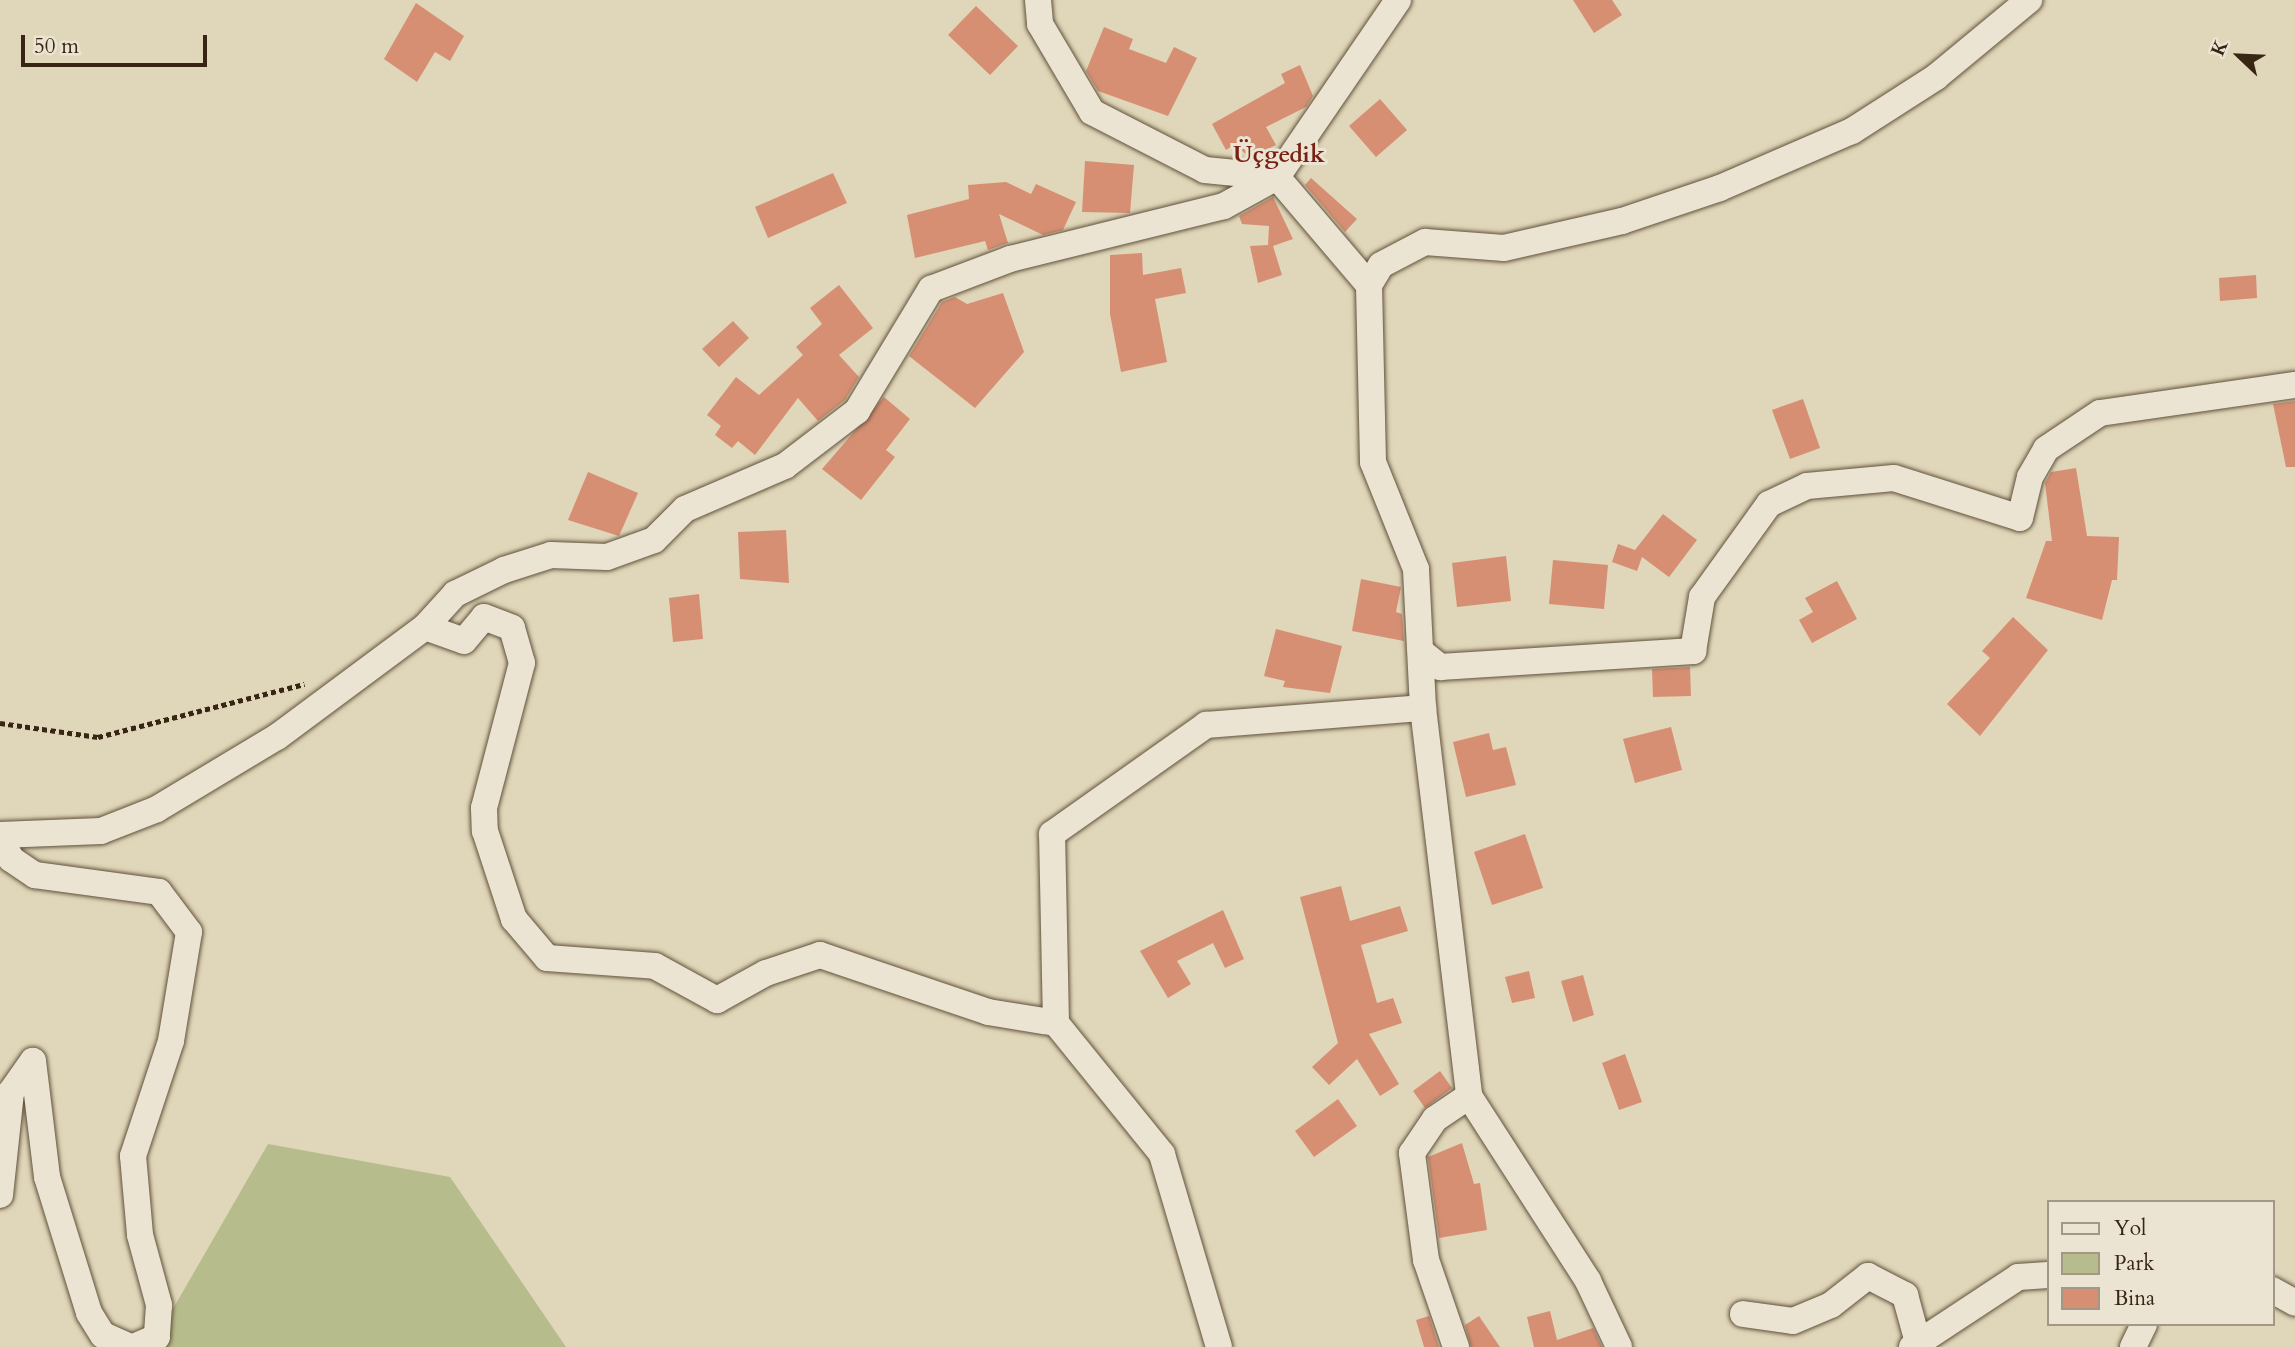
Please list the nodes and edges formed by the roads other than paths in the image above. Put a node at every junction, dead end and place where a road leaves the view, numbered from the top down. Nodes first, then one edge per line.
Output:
1 (1038, 0) edge
2 (1398, 0) edge
3 (2029, 0) edge
4 (1277, 177) junction
5 (1369, 285) junction
6 (2295, 385) edge
7 (425, 627) junction
8 (1424, 654) junction
9 (1423, 708) junction
10 (0, 836) edge
11 (1056, 1023) junction
12 (1469, 1096) junction
13 (0, 1195) edge
14 (2046, 1275) edge
15 (2274, 1291) edge
16 (2295, 1303) edge
17 (1743, 1314) dead end
18 (2143, 1326) edge
19 (1915, 1343) edge
20 (132, 1347) edge
21 (1219, 1347) edge
22 (1456, 1347) edge
23 (1619, 1347) edge
24 (2133, 1347) edge

1 - 4 street
2 - 4 street
3 - 5 street
4 - 5 street
4 - 7 street
5 - 8 street
6 - 8 street
7 - 10 street
7 - 11 street
8 - 9 street
9 - 11 street
9 - 12 street
10 - 20 street
11 - 21 street
12 - 22 street
12 - 23 street
13 - 20 street
14 - 19 street
15 - 16 street
17 - 19 street
18 - 24 street

